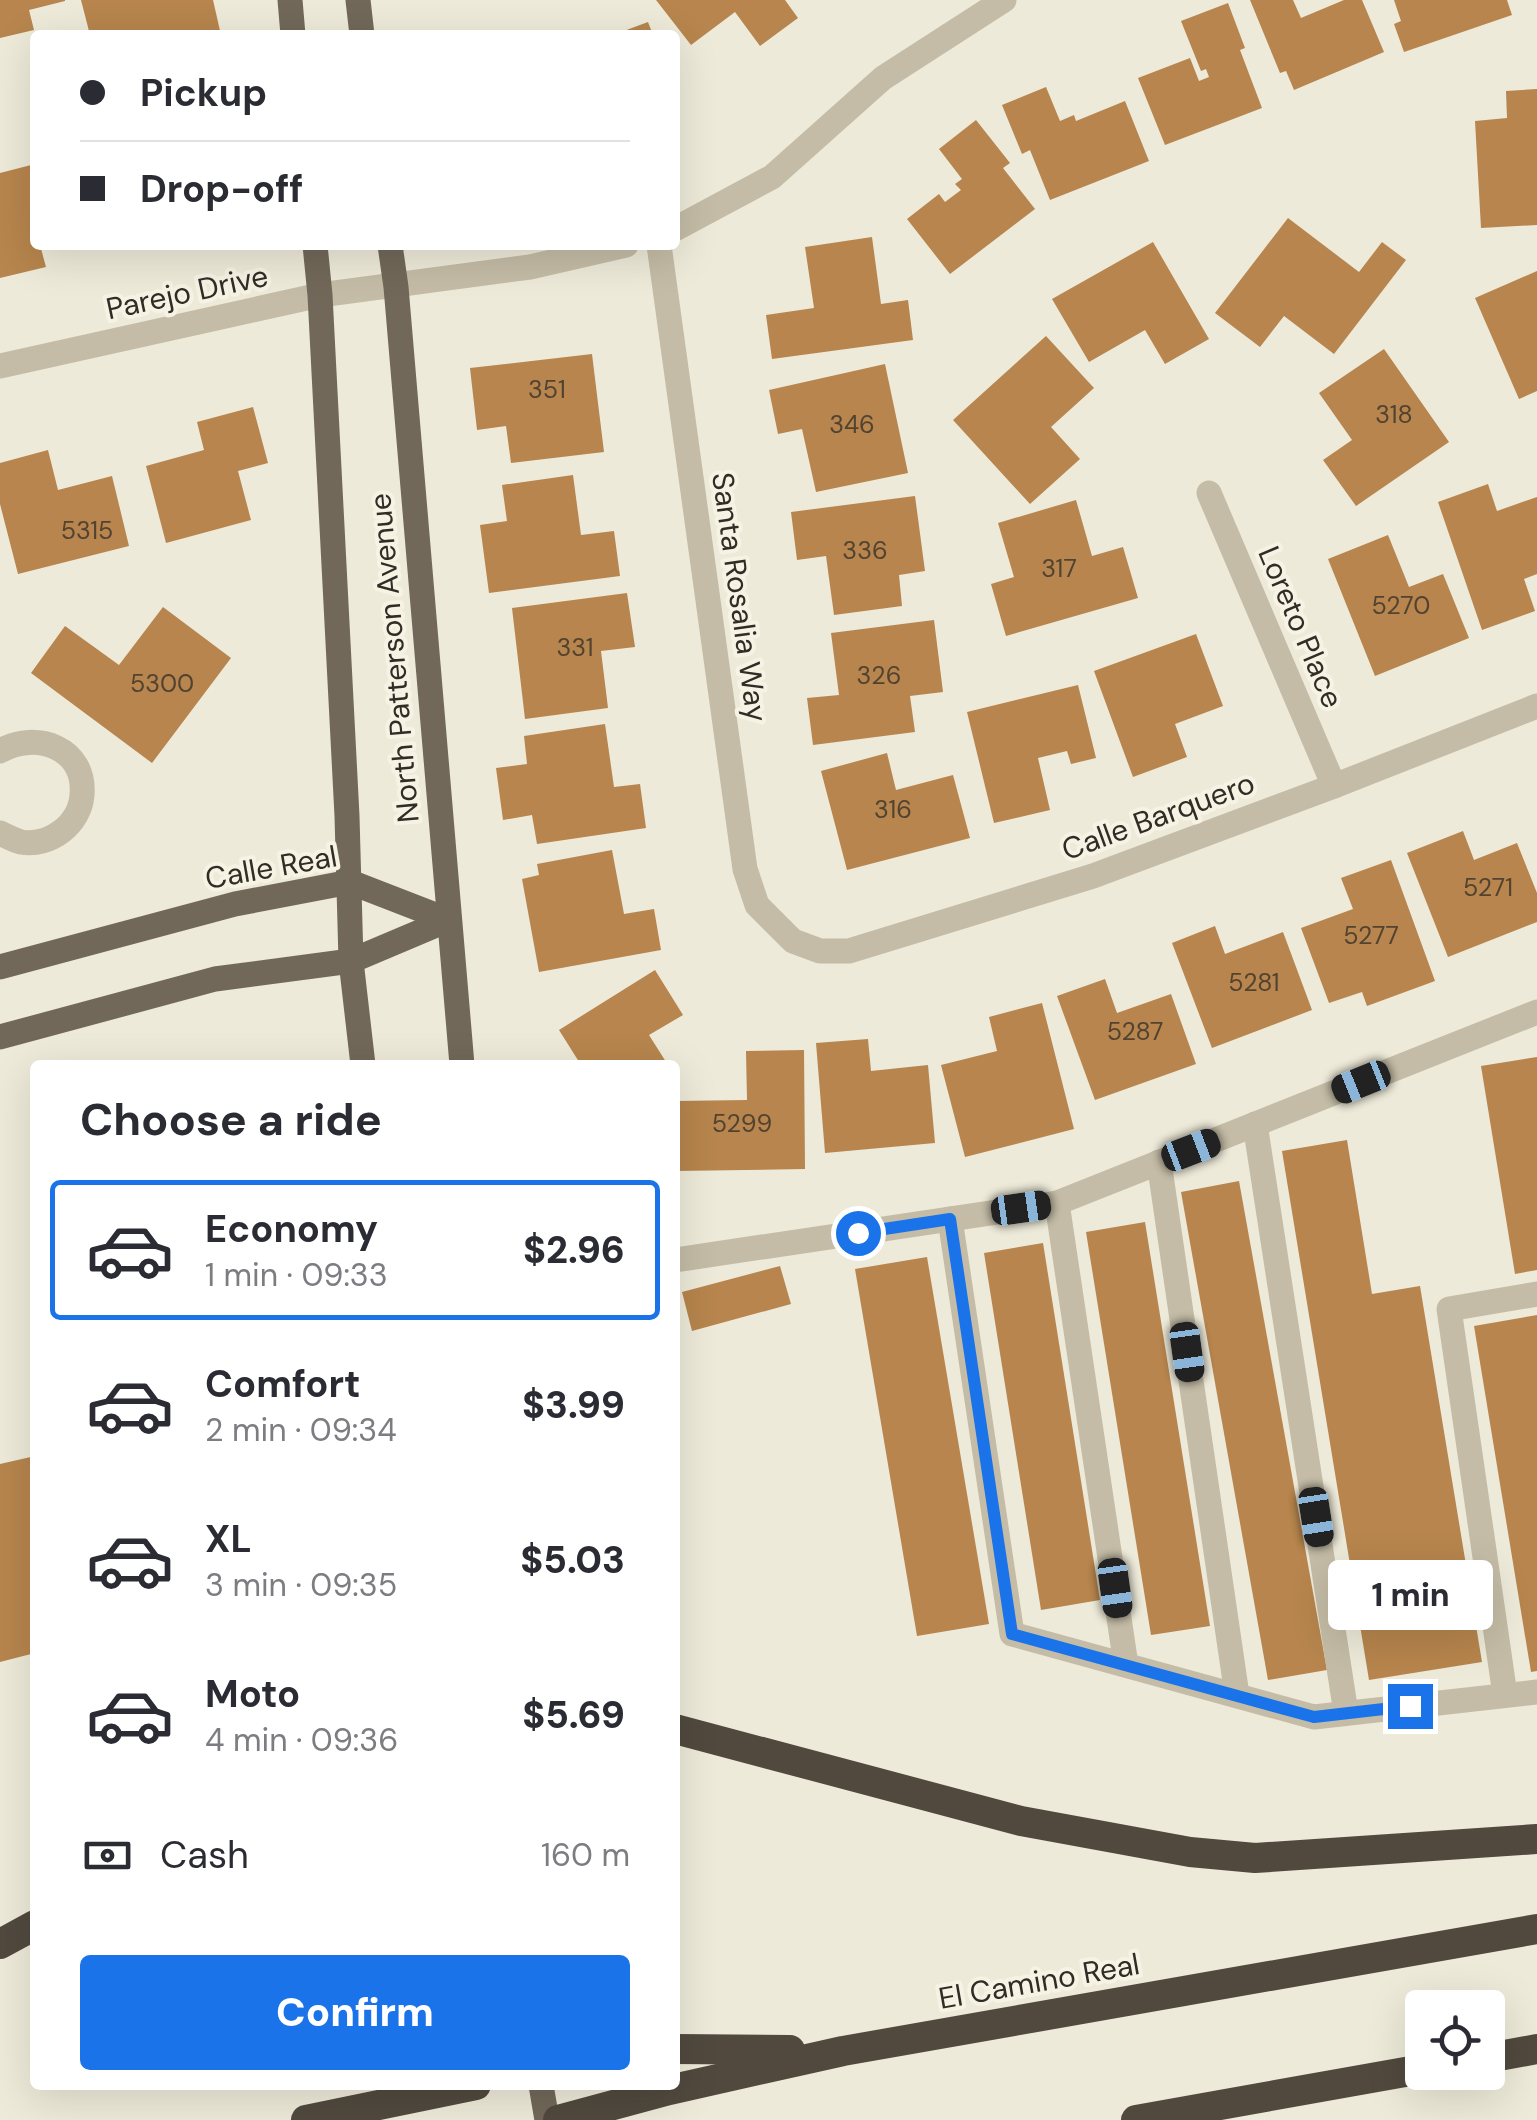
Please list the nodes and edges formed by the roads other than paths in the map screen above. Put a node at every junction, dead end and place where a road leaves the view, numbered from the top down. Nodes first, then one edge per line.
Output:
1 (290, 0) edge
2 (358, 0) edge
3 (1004, 0) edge
4 (293, 30) edge
5 (361, 30) edge
6 (680, 225) edge
7 (316, 250) edge
8 (391, 250) edge
9 (604, 250) edge
10 (660, 250) edge
11 (396, 286) junction
12 (320, 295) junction
13 (0, 366) edge
14 (1209, 493) dead end
15 (1537, 706) edge
16 (0, 751) edge
17 (1334, 786) junction
18 (0, 832) edge
19 (350, 882) junction
20 (448, 920) junction
21 (793, 941) joint
22 (351, 962) junction
23 (0, 966) edge
24 (1537, 1012) edge
25 (0, 1037) edge
26 (362, 1060) edge
27 (462, 1060) edge
28 (1255, 1124) junction
29 (1159, 1162) junction
30 (1057, 1203) junction
31 (950, 1219) junction
32 (680, 1259) edge
33 (1537, 1294) edge
34 (1126, 1665) junction
35 (1537, 1692) edge
36 (1236, 1695) junction
37 (1506, 1695) junction
38 (1346, 1713) junction
39 (680, 1731) edge
40 (1537, 1839) edge
41 (30, 1928) edge
42 (1537, 1930) edge
43 (0, 1944) edge
44 (680, 2049) edge
45 (1537, 2049) edge
46 (844, 2051) junction
47 (1505, 2055) edge
48 (1405, 2073) edge
49 (680, 2088) edge
50 (452, 2090) edge
51 (542, 2090) edge
52 (669, 2090) edge
53 (306, 2120) edge
54 (547, 2120) edge
55 (558, 2120) edge
56 (1136, 2120) edge

1 - 4 main road
2 - 5 main road
3 - 6 street
7 - 12 main road, North Patterson Avenue
8 - 11 main road, North Patterson Avenue
9 - 11 street, Parejo Drive
10 - 21 street, Santa Rosalia Way
11 - 12 street, Parejo Drive
11 - 20 main road, North Patterson Avenue
12 - 13 street, Parejo Drive
12 - 19 main road, North Patterson Avenue
14 - 17 street, Loreto Place
15 - 17 street, Calle Barquero
16 - 18 street
17 - 21 street, Calle Barquero
19 - 20 main road, Calle Real
19 - 22 main road, North Patterson Avenue
19 - 23 main road, Calle Real
20 - 22 main road
20 - 27 main road, North Patterson Avenue
22 - 25 main road
22 - 26 main road, North Patterson Avenue
24 - 28 street
28 - 29 street
28 - 38 street
29 - 30 street
29 - 36 street
30 - 31 street
30 - 34 street
31 - 32 street
31 - 34 street
33 - 37 street
34 - 36 street
35 - 37 street
36 - 38 street
37 - 38 street
39 - 40 highway
41 - 43 highway
42 - 46 highway, El Camino Real
44 - 46 highway
45 - 47 highway
46 - 49 highway, El Camino Real
48 - 56 highway
50 - 53 highway
51 - 54 main road
52 - 55 highway, El Camino Real

